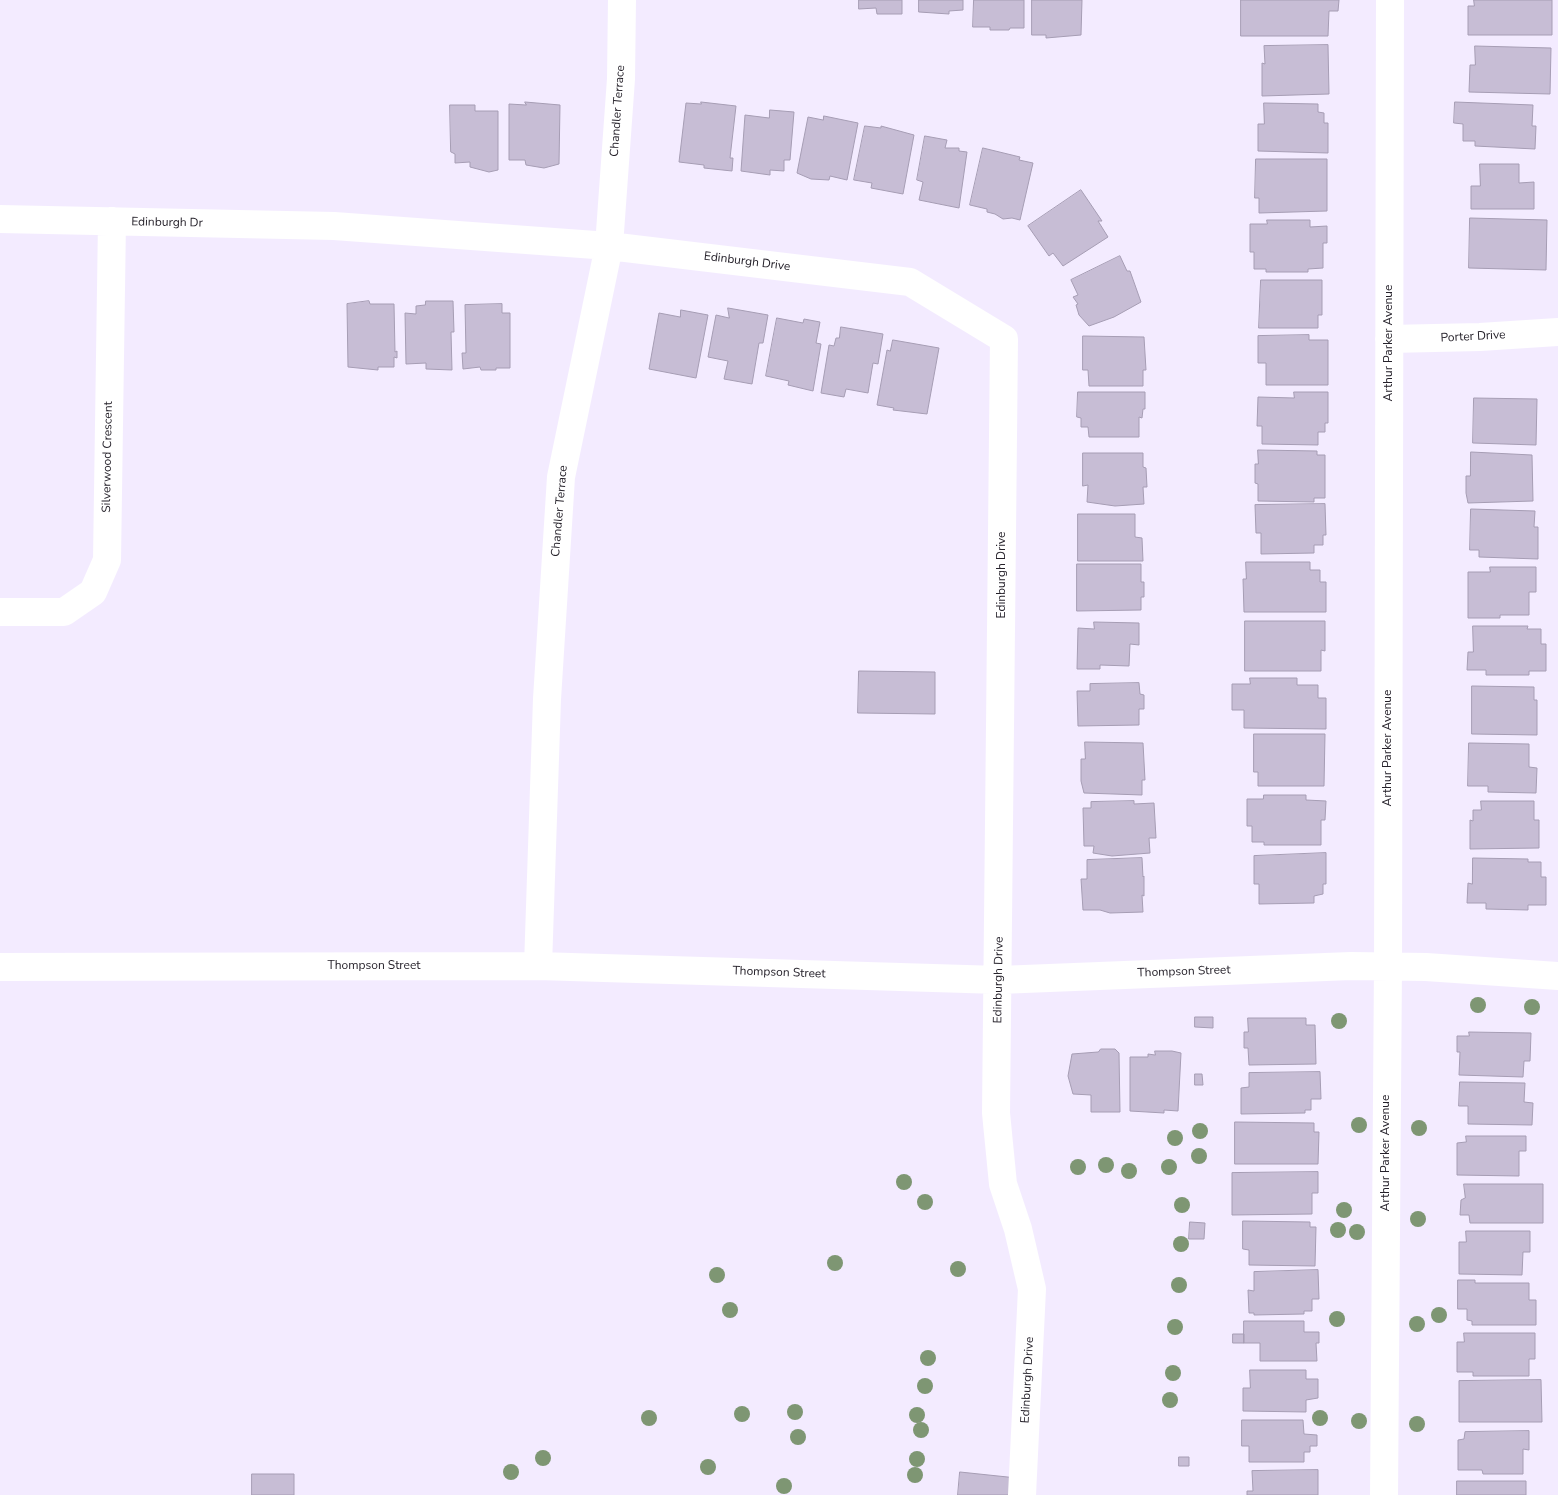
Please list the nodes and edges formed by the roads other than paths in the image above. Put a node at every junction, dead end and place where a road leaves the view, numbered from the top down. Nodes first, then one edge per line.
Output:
1 (622, 0) edge
2 (1390, 0) edge
3 (0, 219) edge
4 (112, 221) junction
5 (334, 226) joint
6 (609, 246) junction
7 (1558, 332) edge
8 (1389, 339) junction
9 (0, 612) edge
10 (538, 966) junction
11 (1388, 966) junction
12 (0, 967) edge
13 (1558, 976) edge
14 (999, 980) junction
15 (1022, 1495) edge
16 (1384, 1495) edge

1 - 6 street, Chandler Terrace
2 - 8 street, Arthur Parker Avenue
3 - 4 street, Edinburgh Dr
4 - 5 street, Edinburgh Dr
4 - 9 street, Silverwood Crescent
5 - 6 street, Edinburgh Drive
6 - 10 street, Chandler Terrace
6 - 14 street, Edinburgh Drive
7 - 8 street, Porter Drive
8 - 11 street, Arthur Parker Avenue
10 - 12 street, Thompson Street
10 - 14 street, Thompson Street
11 - 13 street, Thompson Street
11 - 14 street, Thompson Street
11 - 16 street, Arthur Parker Avenue
14 - 15 street, Edinburgh Drive

